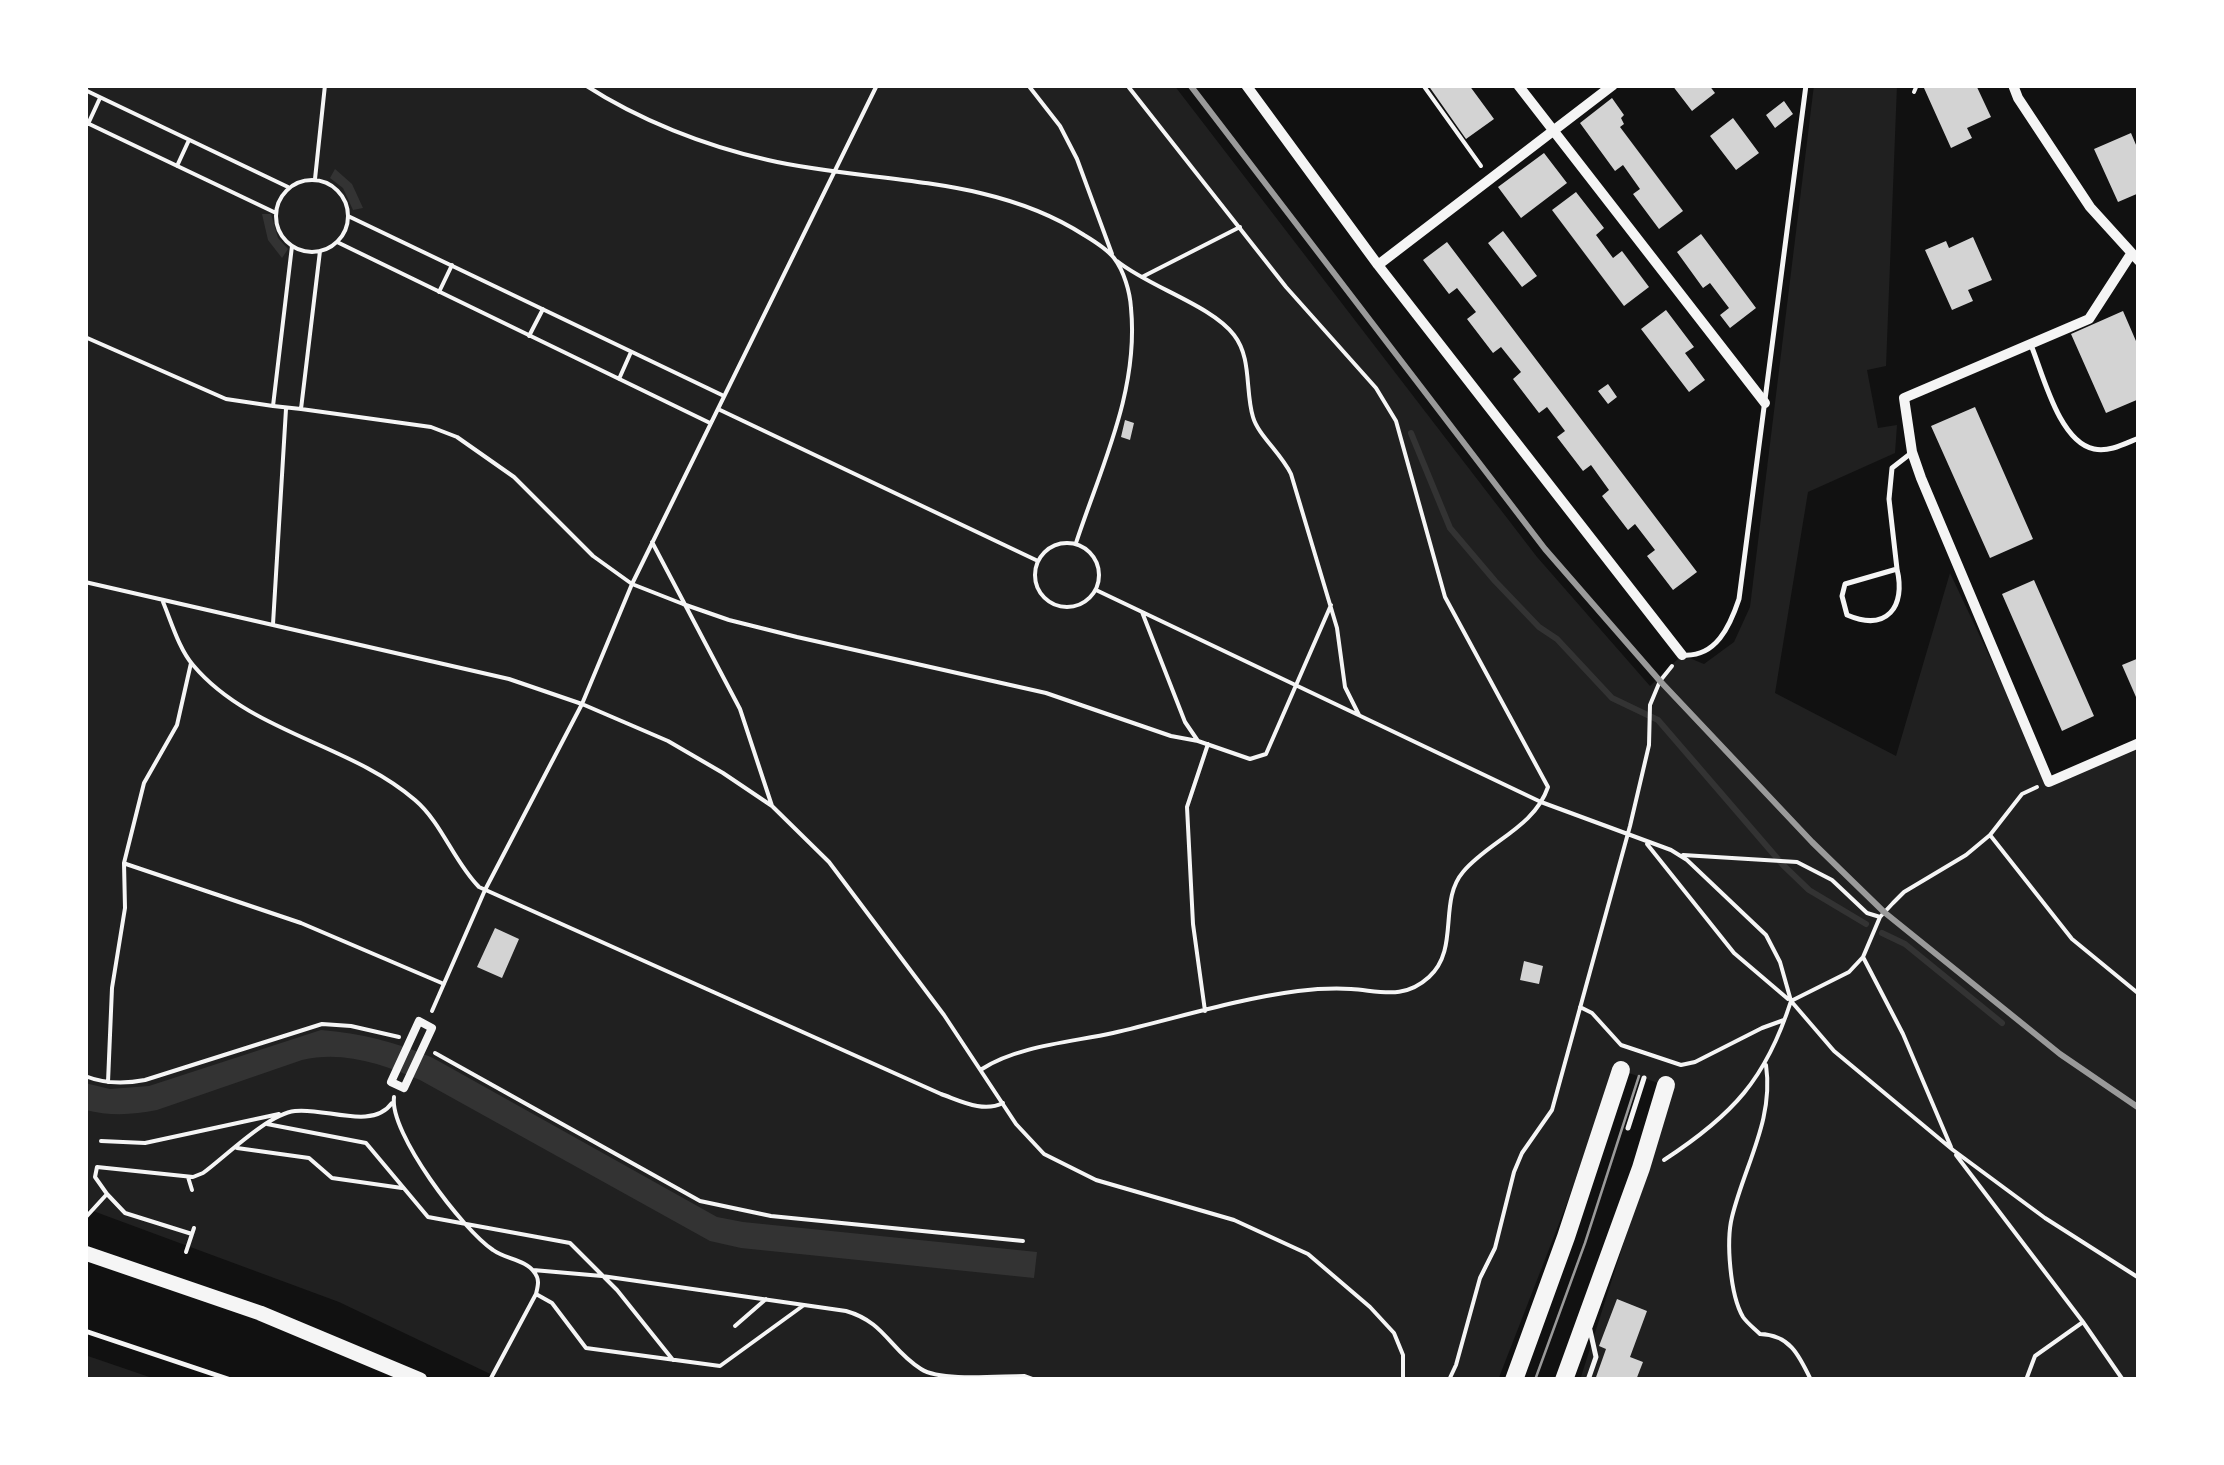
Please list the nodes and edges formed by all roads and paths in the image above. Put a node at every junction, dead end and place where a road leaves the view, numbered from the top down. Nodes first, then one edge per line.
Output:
1 (325, 85) edge
2 (585, 85) edge
3 (1028, 85) edge
4 (1126, 85) edge
5 (1246, 85) edge
6 (1423, 85) edge
7 (1518, 85) edge
8 (1612, 85) edge
9 (1806, 85) edge
10 (1917, 85) edge
11 (2014, 85) edge
12 (879, 86) edge
13 (85, 90) edge
14 (1914, 92) dead end
15 (100, 98) junction
16 (86, 123) edge
17 (1552, 130) junction
18 (190, 140) junction
19 (177, 166) junction
20 (836, 173) junction
21 (1490, 178) junction
22 (315, 179) junction
23 (289, 187) junction
24 (276, 213) junction
25 (348, 216) junction
26 (1240, 227) junction
27 (338, 242) junction
28 (292, 246) junction
29 (320, 252) junction
30 (2135, 257) edge
31 (1114, 258) junction
32 (1378, 265) junction
33 (452, 266) junction
34 (1142, 277) junction
35 (439, 292) junction
36 (543, 309) junction
37 (530, 336) junction
38 (85, 337) edge
39 (2032, 345) junction
40 (632, 352) junction
41 (619, 379) junction
42 (724, 396) junction
43 (1765, 403) junction
44 (273, 406) junction
45 (286, 407) junction
46 (301, 409) junction
47 (718, 409) junction
48 (710, 423) junction
49 (2139, 438) edge
50 (1912, 452) junction
51 (652, 542) junction
52 (1076, 544) junction
53 (1038, 561) junction
54 (1896, 568) junction
55 (85, 582) edge
56 (632, 584) junction
57 (1096, 590) junction
58 (164, 602) junction
59 (683, 604) junction
60 (1331, 605) junction
61 (1142, 612) junction
62 (273, 624) junction
63 (1682, 656) junction
64 (191, 664) junction
65 (1294, 684) junction
66 (582, 704) junction
67 (1361, 716) junction
68 (1198, 740) junction
69 (2139, 743) edge
70 (1208, 744) junction
71 (2049, 782) junction
72 (1541, 802) junction
73 (772, 806) junction
74 (1628, 835) junction
75 (1990, 835) junction
76 (1644, 841) junction
77 (1680, 855) junction
78 (124, 863) junction
79 (485, 890) junction
80 (1880, 916) junction
81 (1863, 958) junction
82 (444, 984) junction
83 (2139, 994) edge
84 (1791, 1001) junction
85 (1580, 1007) junction
86 (1204, 1011) junction
87 (1784, 1020) junction
88 (426, 1024) junction
89 (411, 1042) dead end
90 (424, 1048) dead end
91 (1766, 1065) junction
92 (982, 1070) junction
93 (1621, 1070) dead end
94 (85, 1076) edge
95 (1644, 1078) dead end
96 (108, 1082) junction
97 (1666, 1085) dead end
98 (1003, 1103) junction
99 (284, 1113) junction
100 (267, 1124) junction
101 (1628, 1128) dead end
102 (100, 1142) dead end
103 (236, 1148) junction
104 (1952, 1150) junction
105 (1641, 1168) junction
106 (188, 1177) junction
107 (404, 1189) junction
108 (192, 1190) dead end
109 (107, 1194) junction
110 (86, 1217) edge
111 (465, 1223) junction
112 (1023, 1241) dead end
113 (186, 1252) dead end
114 (85, 1253) edge
115 (533, 1270) junction
116 (602, 1276) junction
117 (2139, 1278) edge
118 (536, 1294) junction
119 (767, 1299) junction
120 (804, 1305) junction
121 (1587, 1317) junction
122 (2083, 1322) junction
123 (736, 1326) dead end
124 (85, 1331) edge
125 (673, 1360) junction
126 (231, 1380) edge
127 (420, 1380) edge
128 (490, 1380) edge
129 (1035, 1380) edge
130 (1403, 1380) edge
131 (1449, 1380) edge
132 (1514, 1380) edge
133 (1564, 1380) edge
134 (1588, 1380) edge
135 (1811, 1380) edge
136 (2026, 1380) edge
137 (2123, 1380) edge

1 - 22 path
2 - 20 path
3 - 31 path
4 - 26 path
5 - 32 street
6 - 21 path
7 - 17 street
8 - 17 street
9 - 43 lane
10 - 14 path
11 - 30 street
12 - 20 path
13 - 15 path
15 - 16 path
15 - 18 path
16 - 19 path
17 - 21 street
17 - 43 street
18 - 19 path
18 - 23 path
19 - 24 path
20 - 31 path
20 - 42 path
21 - 32 street
22 - 23 path
22 - 25 path
23 - 24 path
24 - 28 path
25 - 27 path
25 - 33 path
26 - 34 path
26 - 72 path
27 - 29 path
27 - 35 path
28 - 29 path
28 - 44 path
29 - 46 path
30 - 39 street
31 - 34 path
31 - 52 path
32 - 63 street
33 - 35 path
33 - 36 path
34 - 60 path
35 - 37 path
36 - 37 path
36 - 40 path
37 - 41 path
38 - 44 path
39 - 49 lane
39 - 50 street
40 - 41 path
40 - 42 path
41 - 48 path
42 - 47 path
43 - 63 lane
44 - 45 path
45 - 46 path
45 - 62 path
46 - 56 path
47 - 48 path
47 - 53 path
48 - 51 path
50 - 54 lane
50 - 71 street
51 - 56 path
51 - 59 path
52 - 53 path
52 - 57 path
53 - 57 path
54 - 54 lane
55 - 58 path
56 - 59 path
56 - 66 path
57 - 61 path
58 - 62 path
58 - 64 path
59 - 68 path
59 - 73 path
60 - 65 path
60 - 67 path
61 - 65 path
61 - 68 path
62 - 66 path
63 - 74 path
64 - 78 path
64 - 79 path
65 - 67 path
65 - 70 path
66 - 73 path
66 - 79 path
67 - 72 path
68 - 70 path
69 - 71 street
70 - 86 path
71 - 75 path
72 - 74 path
72 - 86 path
73 - 92 path
74 - 76 path
74 - 85 path
75 - 80 path
75 - 83 path
76 - 77 path
76 - 84 path
77 - 80 path
77 - 84 path
78 - 82 path
78 - 96 path
79 - 82 path
79 - 98 path
80 - 81 path
81 - 84 path
81 - 104 path
82 - 88 path
84 - 87 path
84 - 104 path
85 - 87 path
85 - 131 path
86 - 92 path
87 - 91 path
88 - 88 street
89 - 96 path
90 - 112 path
91 - 105 path
91 - 135 path
92 - 98 path
93 - 132 main road
94 - 96 path
95 - 101 lane
97 - 105 main road
98 - 130 path
99 - 100 path
99 - 102 path
99 - 111 path
100 - 103 path
100 - 107 path
103 - 106 path
103 - 107 path
104 - 117 path
104 - 122 path
105 - 121 main road
106 - 108 path
106 - 109 path
107 - 111 path
109 - 110 path
109 - 113 path
111 - 115 path
111 - 116 path
114 - 127 main road
115 - 116 path
115 - 118 path
116 - 119 path
116 - 125 path
118 - 125 path
118 - 128 path
119 - 120 path
119 - 123 path
120 - 125 path
120 - 129 path
121 - 133 main road
121 - 134 lane
122 - 136 path
122 - 137 path
124 - 126 lane

